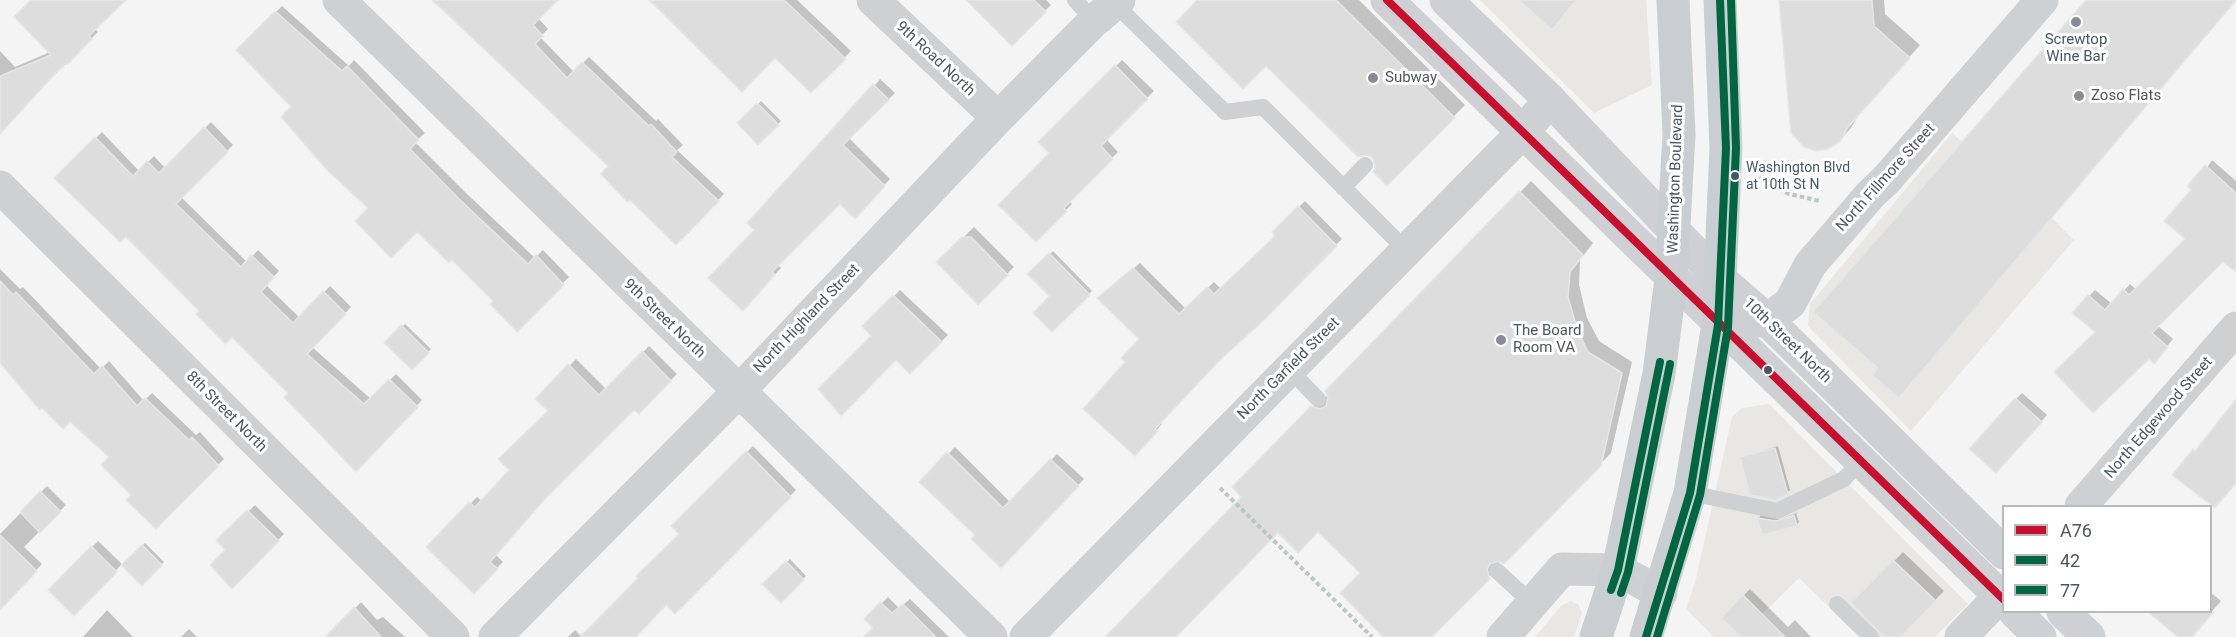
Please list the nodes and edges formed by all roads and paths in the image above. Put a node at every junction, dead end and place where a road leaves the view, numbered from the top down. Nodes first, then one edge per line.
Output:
1 (339, 0) edge
2 (873, 0) edge
3 (1387, 0) edge
4 (1446, 0) edge
5 (1673, 0) edge
6 (1720, 0) edge
7 (2042, 0) edge
8 (1101, 6) edge
9 (1550, 100) junction
10 (998, 118) junction
11 (1522, 133) junction
12 (1365, 165) dead end
13 (1759, 178) dead end
14 (0, 187) edge
15 (1343, 188) junction
16 (1820, 201) dead end
17 (1675, 233) junction
18 (1406, 250) junction
19 (1671, 279) junction
20 (1721, 280) junction
21 (1767, 320) junction
22 (1718, 325) junction
23 (2236, 328) edge
24 (1289, 369) junction
25 (738, 392) junction
26 (1318, 399) dead end
27 (1861, 461) junction
28 (1221, 488) dead end
29 (1690, 494) junction
30 (2083, 505) edge
31 (2002, 551) edge
32 (1618, 570) junction
33 (1497, 571) dead end
34 (1661, 593) junction
35 (2002, 597) edge
36 (1532, 603) junction
37 (2002, 603) edge
38 (1837, 604) dead end
39 (2017, 613) edge
40 (2064, 613) edge
41 (453, 637) edge
42 (495, 637) edge
43 (991, 637) edge
44 (1026, 637) edge
45 (1372, 637) edge
46 (1503, 637) edge
47 (1596, 637) edge
48 (1646, 637) edge
49 (1871, 637) edge
50 (1961, 637) edge
51 (2040, 637) edge
52 (2089, 637) edge

1 - 25 street, 9th Street North
2 - 10 street, 9th Road North
3 - 11 main road
4 - 9 main road, 10th Street North
5 - 17 main road, Washington Boulevard
6 - 20 main road
7 - 21 street, North Fillmore Street
8 - 10 street, North Highland Street
8 - 15 lane
9 - 11 street, North Garfield Street
9 - 17 main road, 10th Street North
10 - 25 street, North Highland Street
11 - 18 street, North Garfield Street
11 - 19 main road
12 - 15 lane
13 - 16 path
14 - 41 street, 8th Street North
15 - 18 lane
17 - 19 main road, Washington Boulevard
17 - 20 main road, 10th Street North
18 - 24 street, North Garfield Street
19 - 22 main road
19 - 32 main road, Washington Boulevard
20 - 21 main road, 10th Street North
20 - 22 main road
21 - 22 street
21 - 31 main road, 10th Street North
22 - 27 main road
22 - 29 main road
23 - 30 street, North Edgewood Street
24 - 26 lane
24 - 44 street, North Garfield Street
25 - 42 street, North Highland Street
25 - 43 street, 9th Street North
27 - 29 lane
27 - 35 main road
28 - 45 path
29 - 34 main road
32 - 34 street
32 - 36 street
32 - 47 main road, Washington Boulevard
33 - 36 lane
34 - 48 main road
36 - 46 street
37 - 50 street
38 - 49 lane
39 - 51 main road
40 - 52 main road

